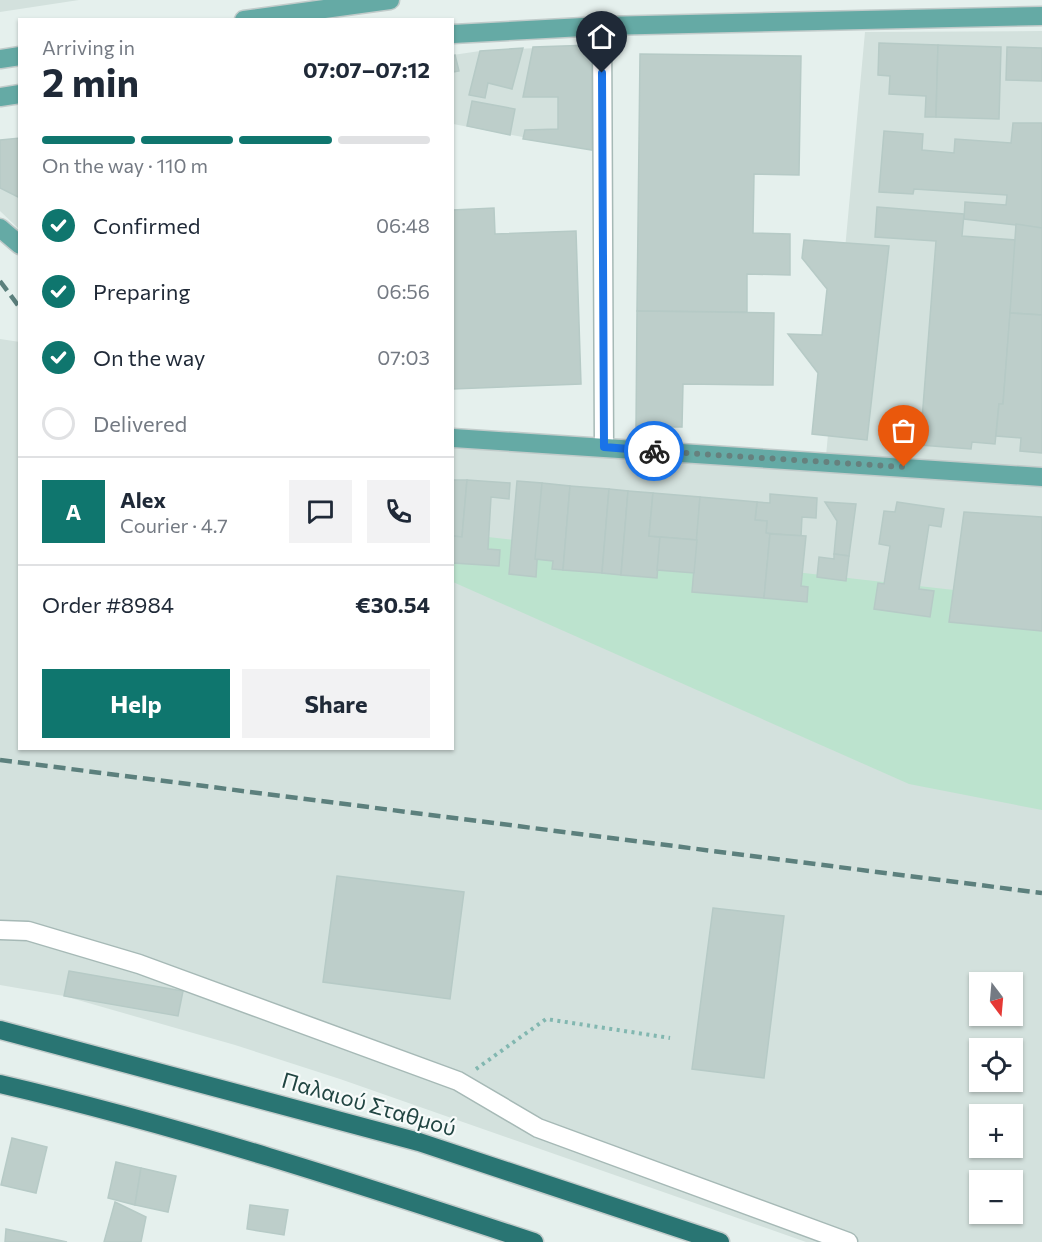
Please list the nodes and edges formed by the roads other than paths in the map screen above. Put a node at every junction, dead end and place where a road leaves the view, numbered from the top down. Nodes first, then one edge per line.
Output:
1 (390, 0) edge
2 (1042, 16) edge
3 (259, 18) edge
4 (602, 26) junction
5 (454, 34) edge
6 (18, 56) edge
7 (0, 59) edge
8 (18, 94) edge
9 (0, 97) edge
10 (0, 228) edge
11 (18, 243) edge
12 (454, 438) edge
13 (604, 447) junction
14 (1042, 477) edge
15 (0, 930) edge
16 (0, 1030) edge
17 (0, 1084) edge
18 (534, 1242) edge
19 (720, 1242) edge
20 (848, 1242) edge

1 - 3 main road
2 - 4 main road
4 - 5 main road
4 - 13 street
6 - 7 main road
8 - 9 main road
10 - 11 main road
12 - 13 main road
13 - 14 main road
15 - 20 street
16 - 19 highway, Παλαιού Σταθμού
17 - 18 highway

